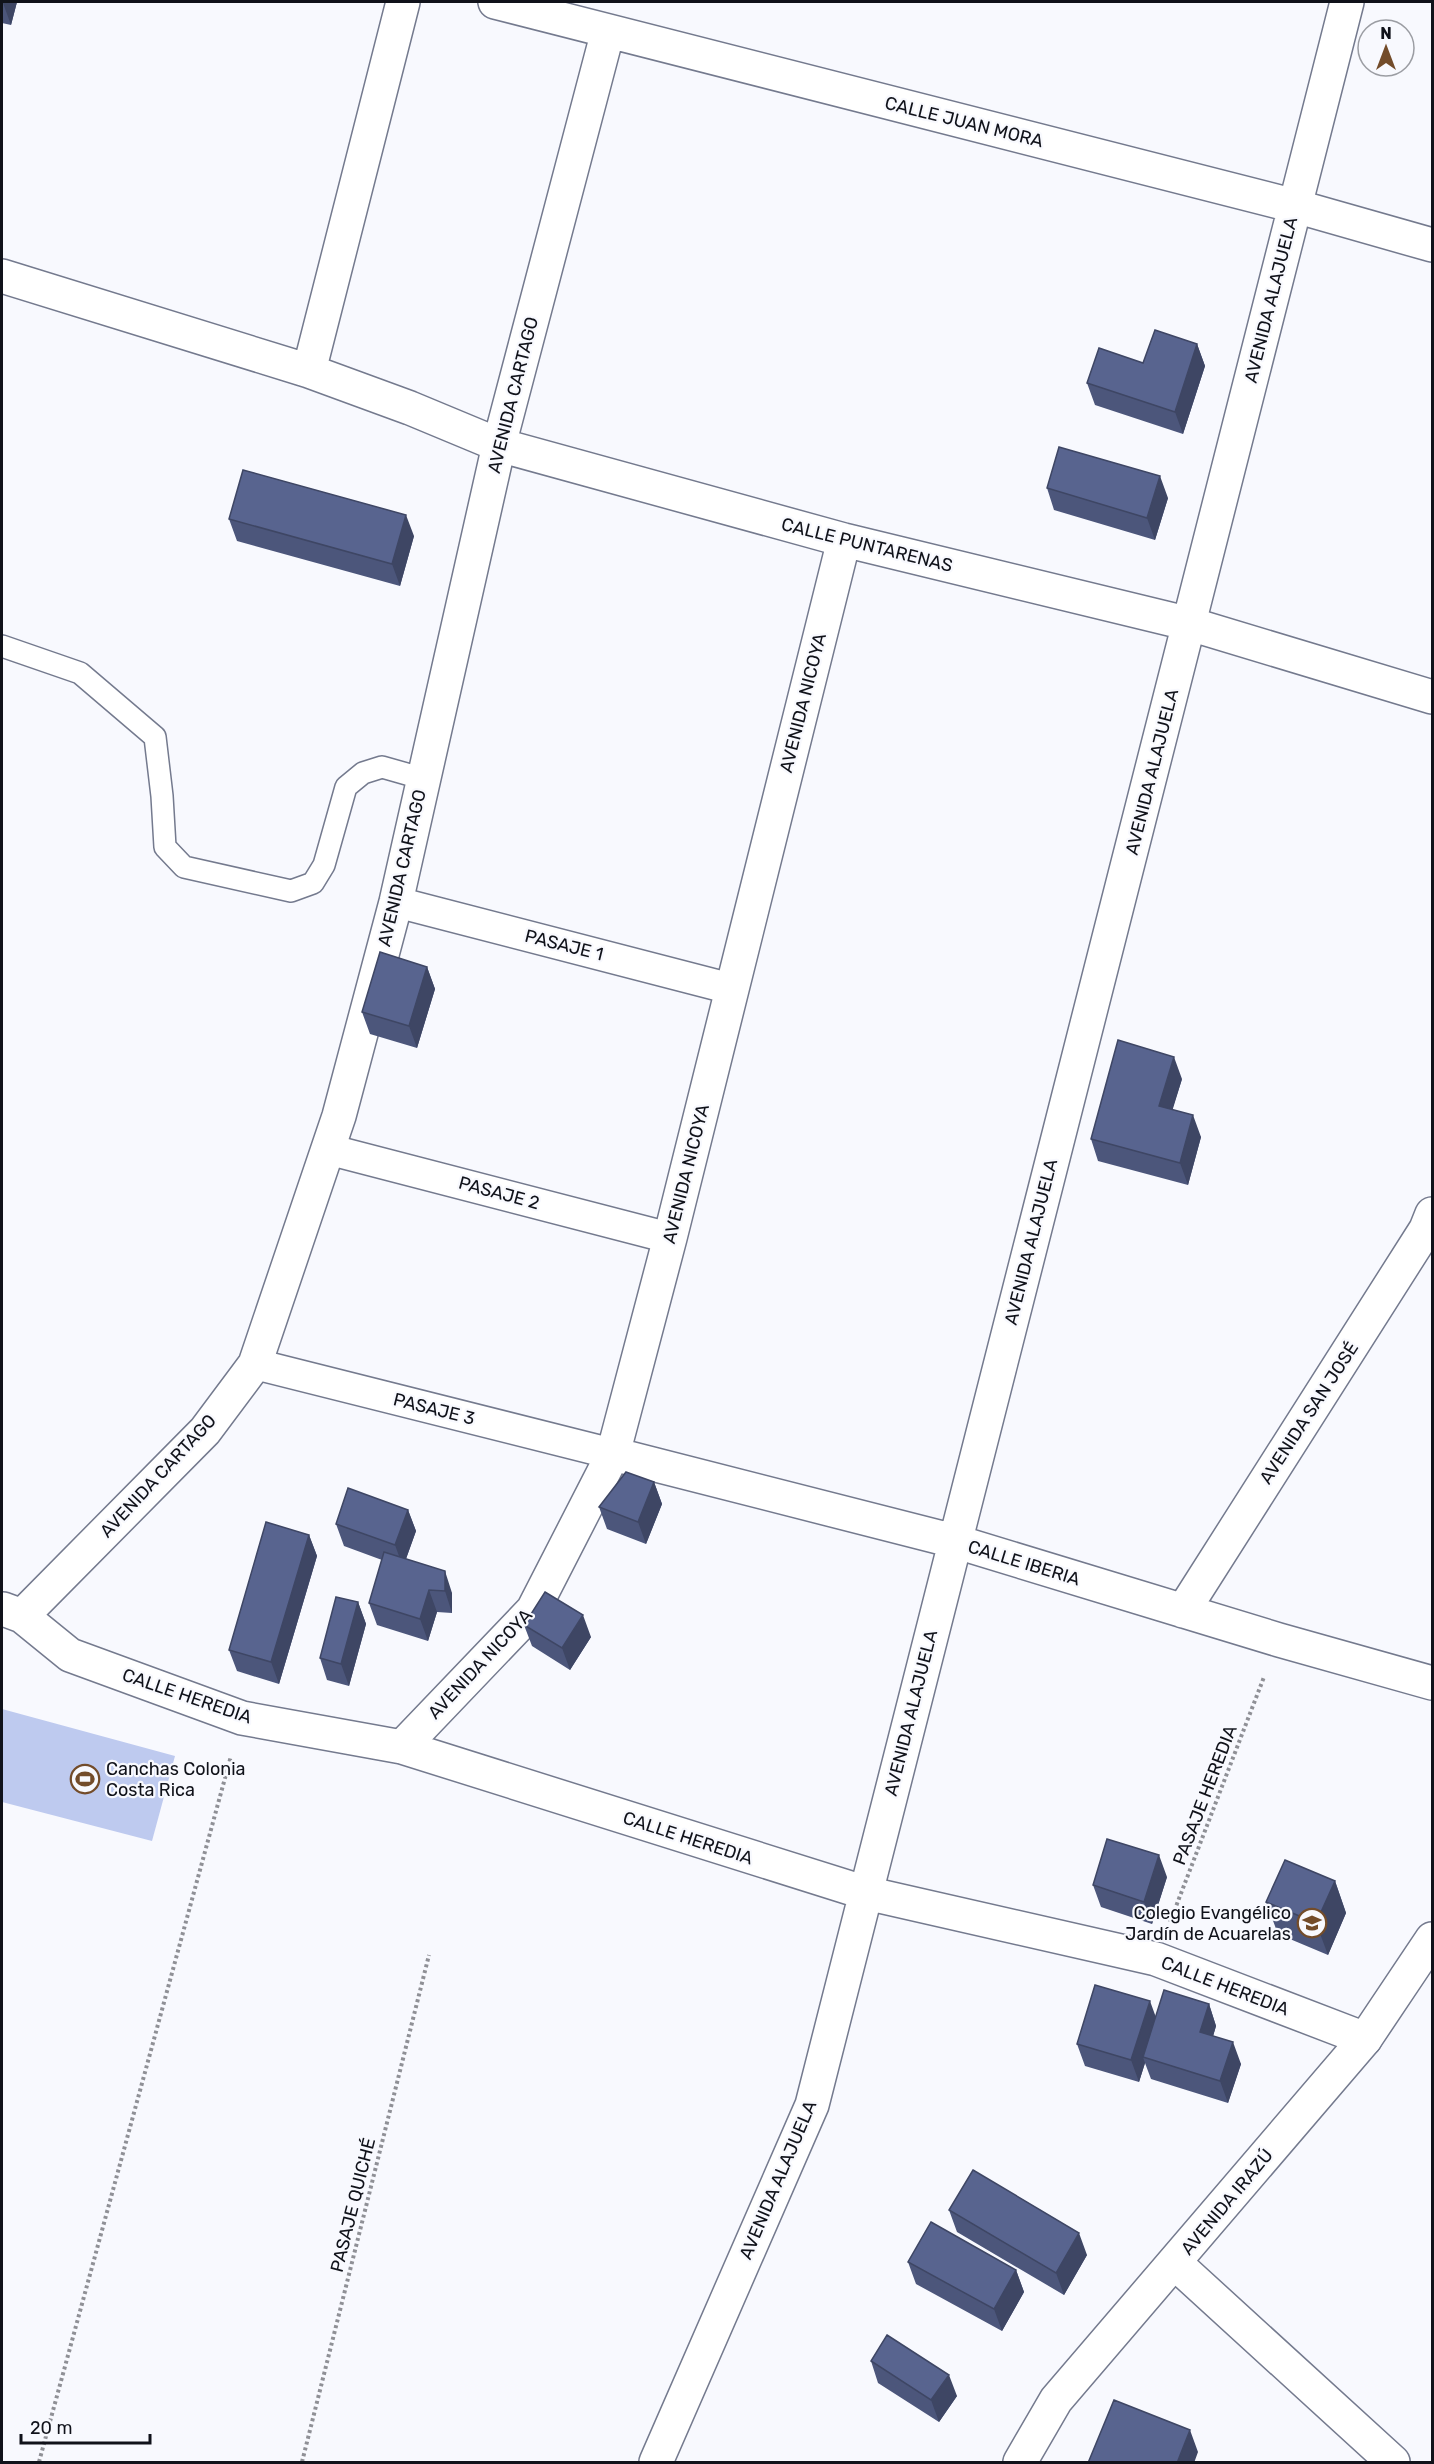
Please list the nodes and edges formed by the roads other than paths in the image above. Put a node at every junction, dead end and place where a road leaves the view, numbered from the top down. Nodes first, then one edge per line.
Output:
1 (403, 2) edge
2 (495, 2) edge
3 (1347, 2) edge
4 (608, 32) junction
5 (1295, 206) junction
6 (1432, 245) edge
7 (2, 276) edge
8 (309, 371) junction
9 (499, 445) junction
10 (844, 540) junction
11 (1190, 624) junction
12 (2, 646) edge
13 (1432, 698) edge
14 (424, 778) junction
15 (396, 902) junction
16 (732, 988) junction
17 (327, 1149) junction
18 (1432, 1214) edge
19 (670, 1238) junction
20 (255, 1364) junction
21 (613, 1454) junction
22 (954, 1541) junction
23 (1183, 1611) junction
24 (12, 1613) edge
25 (1432, 1683) edge
26 (402, 1747) junction
27 (866, 1893) junction
28 (1432, 1939) edge
29 (1365, 2038) junction
30 (1175, 2263) junction
31 (656, 2463) edge
32 (1020, 2463) edge
33 (1394, 2463) edge

1 - 8 street
2 - 4 street, CALLE JUAN MORA
3 - 5 street, AVENIDA ALAJUELA
4 - 5 street, CALLE JUAN MORA
4 - 9 street, AVENIDA CARTAGO
5 - 6 street, CALLE JUAN MORA
5 - 11 street, AVENIDA ALAJUELA
7 - 8 street, CALLE PUNTARENAS
8 - 9 street, CALLE PUNTARENAS
9 - 10 street, CALLE PUNTARENAS
9 - 14 street, AVENIDA CARTAGO
10 - 11 street, CALLE PUNTARENAS
10 - 16 street, AVENIDA NICOYA
11 - 13 street, CALLE PUNTARENAS
11 - 22 street, AVENIDA ALAJUELA
12 - 14 lane
14 - 15 street, AVENIDA CARTAGO
15 - 16 street, PASAJE 1
15 - 17 street, AVENIDA CARTAGO
16 - 19 street, AVENIDA NICOYA
17 - 19 street, PASAJE 2
17 - 20 street, AVENIDA CARTAGO
18 - 23 street, AVENIDA SAN JOSÉ
19 - 21 street, AVENIDA NICOYA
20 - 21 street, PASAJE 3
20 - 24 street, AVENIDA CARTAGO
21 - 22 street, CALLE IBERIA
21 - 26 street, AVENIDA NICOYA
22 - 23 street, CALLE IBERIA
22 - 27 street, AVENIDA ALAJUELA
23 - 25 street, CALLE IBERIA
24 - 26 street, CALLE HEREDIA
26 - 27 street, CALLE HEREDIA
27 - 29 street, CALLE HEREDIA
27 - 31 street, AVENIDA ALAJUELA
28 - 29 street, AVENIDA IRAZÚ
29 - 30 street, AVENIDA IRAZÚ
30 - 32 street, AVENIDA IRAZÚ
30 - 33 street

